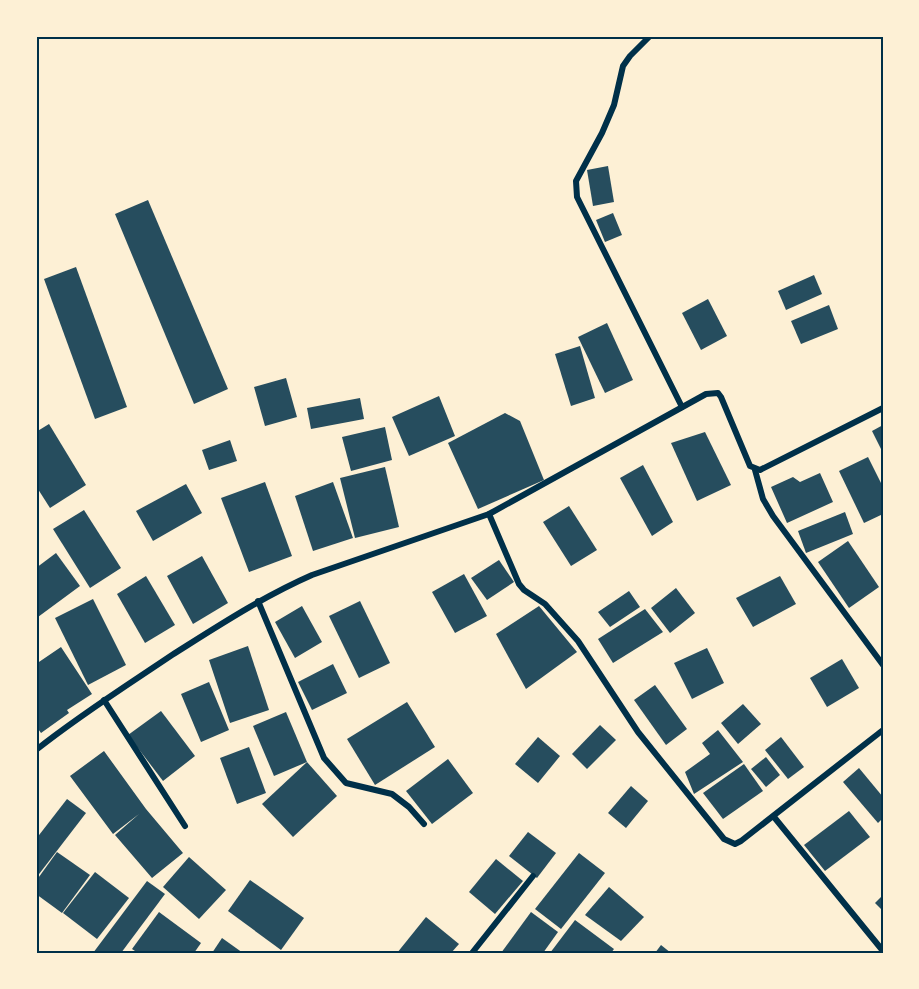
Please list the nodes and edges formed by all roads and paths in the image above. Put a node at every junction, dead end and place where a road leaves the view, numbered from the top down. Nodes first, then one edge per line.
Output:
1 (650, 36) edge
2 (682, 407) junction
3 (883, 408) edge
4 (755, 470) junction
5 (489, 514) junction
6 (258, 601) junction
7 (883, 665) edge
8 (104, 700) junction
9 (883, 730) edge
10 (36, 750) edge
11 (774, 817) junction
12 (424, 824) dead end
13 (184, 826) dead end
14 (533, 876) dead end
15 (883, 951) edge
16 (473, 953) edge

1 - 2 street
2 - 4 street
2 - 5 street
3 - 4 street
4 - 7 street
5 - 6 street
5 - 11 street
6 - 8 street
6 - 12 street
8 - 10 street
8 - 13 street
9 - 11 street
11 - 15 street
14 - 16 street

